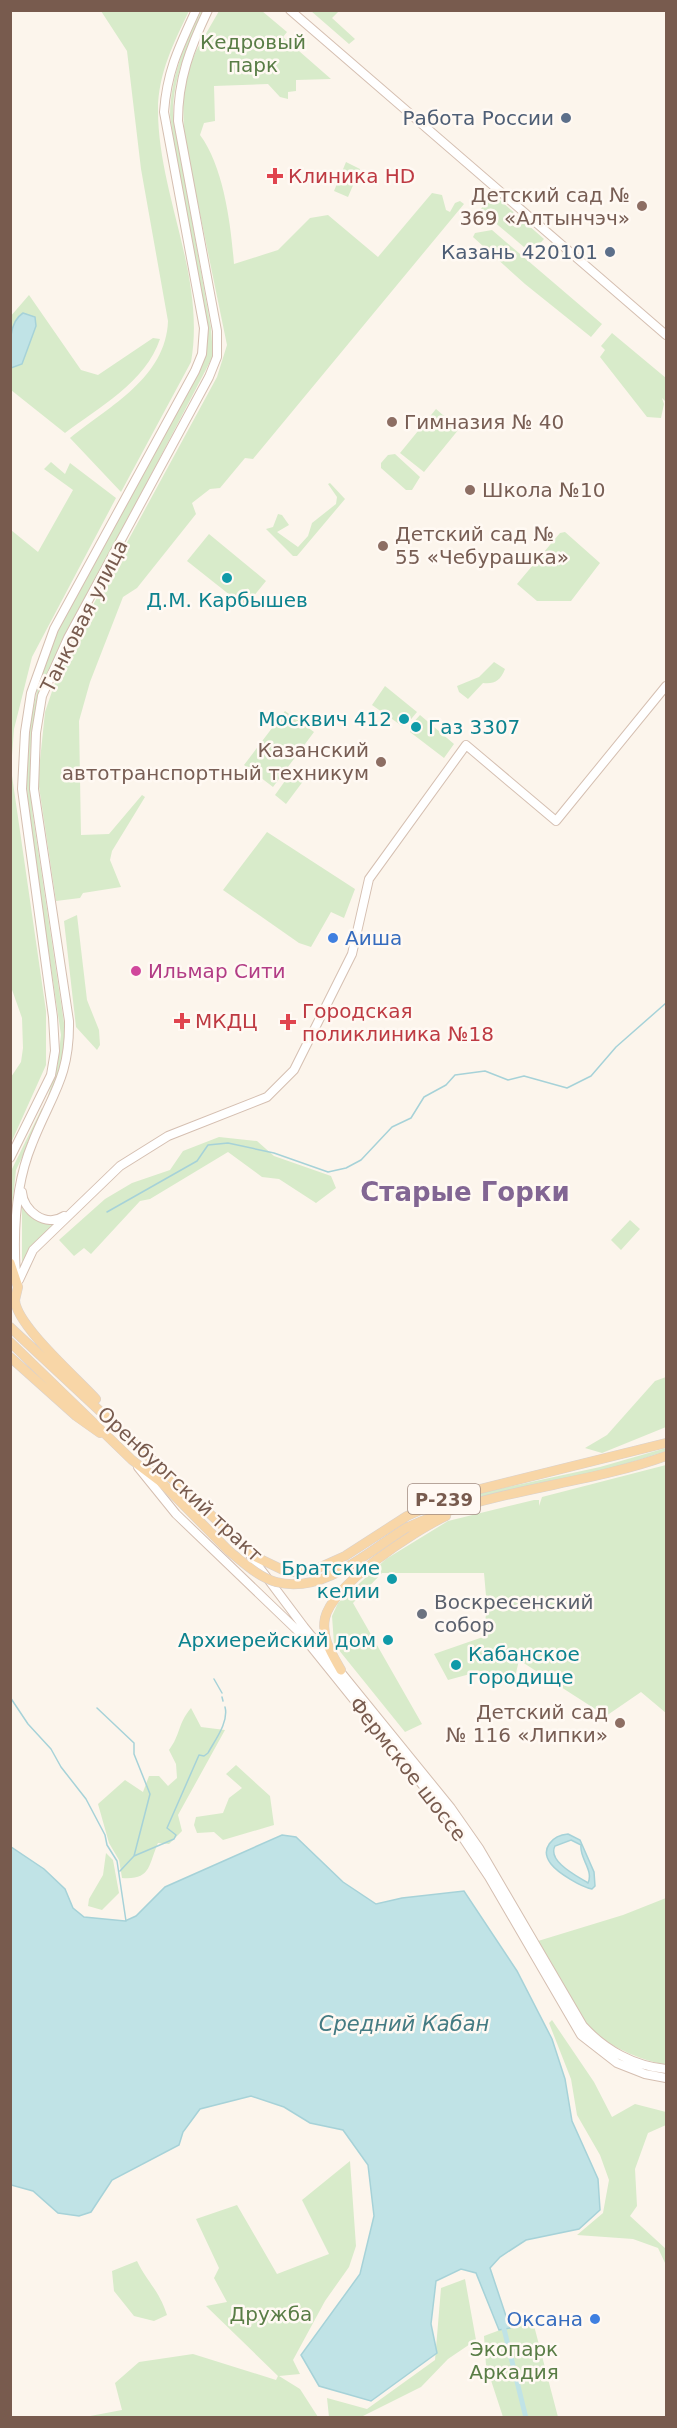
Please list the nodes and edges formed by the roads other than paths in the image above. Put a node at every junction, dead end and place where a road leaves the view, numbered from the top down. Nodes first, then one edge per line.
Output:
1 (196, 10) edge
2 (208, 10) edge
3 (291, 10) edge
4 (666, 335) edge
5 (666, 686) edge
6 (39, 1103) junction
7 (49, 1107) junction
8 (10, 1158) edge
9 (21, 1177) junction
10 (81, 1203) junction
11 (10, 1263) edge
12 (17, 1282) junction
13 (15, 1300) junction
14 (10, 1310) edge
15 (10, 1327) edge
16 (10, 1342) edge
17 (10, 1357) edge
18 (123, 1430) junction
19 (109, 1439) junction
20 (666, 1443) edge
21 (666, 1456) edge
22 (132, 1460) junction
23 (474, 1503) junction
24 (242, 1545) junction
25 (341, 1670) junction
26 (666, 2069) edge
27 (666, 2078) edge

1 - 6 main road, Танковая улица
2 - 7 main road, Танковая улица
3 - 4 main road
5 - 10 main road
6 - 7 main road
6 - 8 main road, Танковая улица
7 - 9 main road, Танковая улица
9 - 10 main road
9 - 12 main road, Танковая улица
10 - 12 main road
11 - 12 main road
12 - 13 main road
13 - 14 main road
13 - 18 main road, Р-239
15 - 18 main road, Оренбургский тракт
16 - 19 main road, Оренбургский тракт
17 - 19 main road
18 - 24 main road, Оренбургский тракт / Р-239
19 - 22 main road, Оренбургский тракт
20 - 24 main road, Оренбургский тракт / Р-239
21 - 23 main road, Оренбургский тракт / Р-239
22 - 23 main road, Оренбургский тракт / Р-239, bridge
22 - 27 main road, Фермское шоссе
23 - 25 main road, Оренбургский тракт
24 - 25 main road, Фермское шоссе
25 - 26 main road, Фермское шоссе

